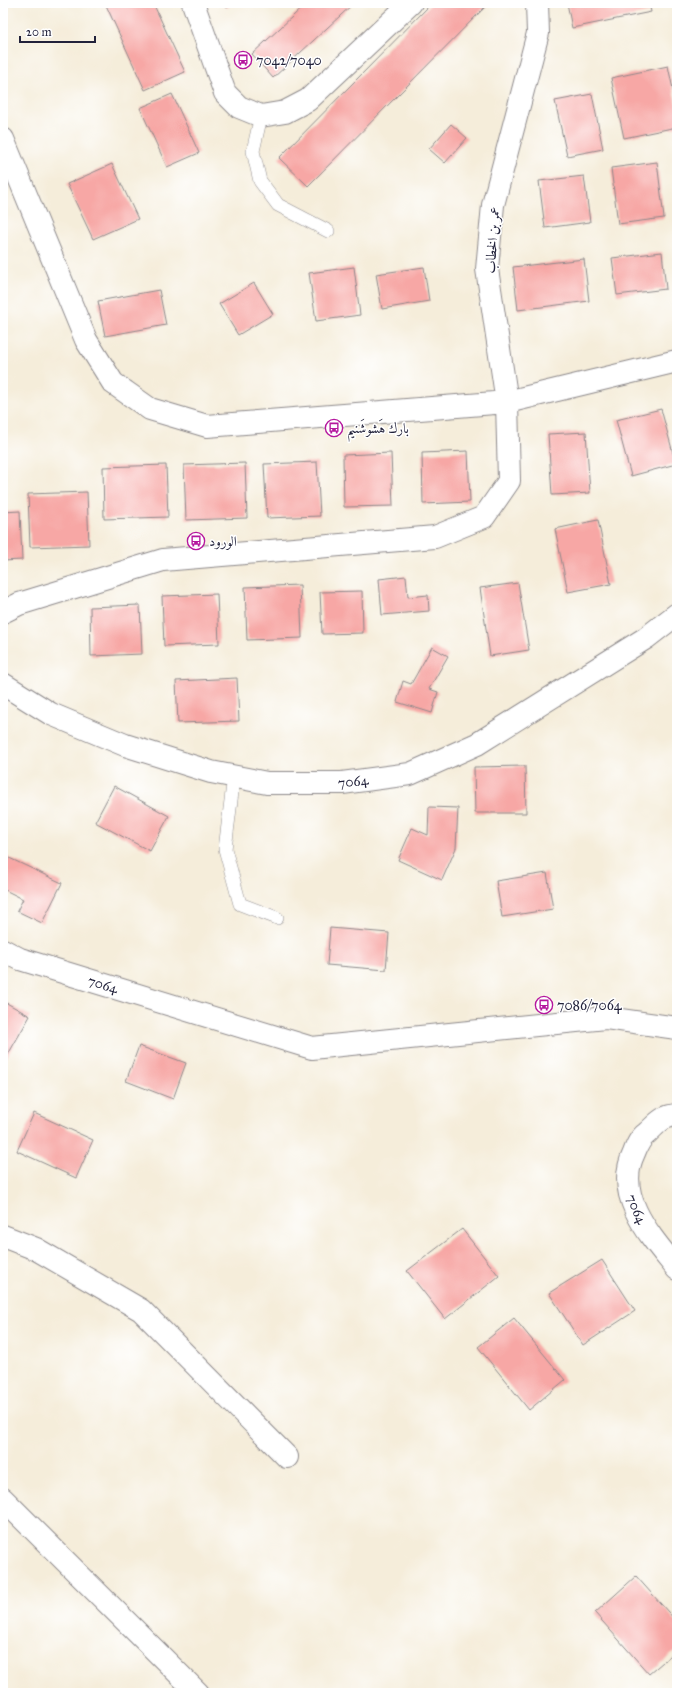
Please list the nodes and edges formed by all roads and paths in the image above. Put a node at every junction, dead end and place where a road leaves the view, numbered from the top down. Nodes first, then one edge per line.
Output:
1 (192, 3) edge
2 (411, 3) edge
3 (537, 3) edge
4 (262, 116) junction
5 (3, 139) edge
6 (328, 232) dead end
7 (677, 361) edge
8 (507, 402) junction
9 (3, 612) edge
10 (677, 614) edge
11 (3, 684) edge
12 (234, 776) junction
13 (277, 918) dead end
14 (3, 950) edge
15 (677, 1028) edge
16 (677, 1115) edge
17 (3, 1236) edge
18 (677, 1269) edge
19 (287, 1457) dead end
20 (3, 1499) edge
21 (198, 1693) edge

1 - 4 street
2 - 4 street
3 - 8 street, عمر بن الخطاب
4 - 6 lane
5 - 8 street
7 - 8 street
8 - 9 street, عمر بن الخطاب
10 - 12 street, 7064
11 - 12 street, 7064
12 - 13 lane
14 - 15 street, 7064
16 - 18 street, 7064
17 - 19 street
20 - 21 street

